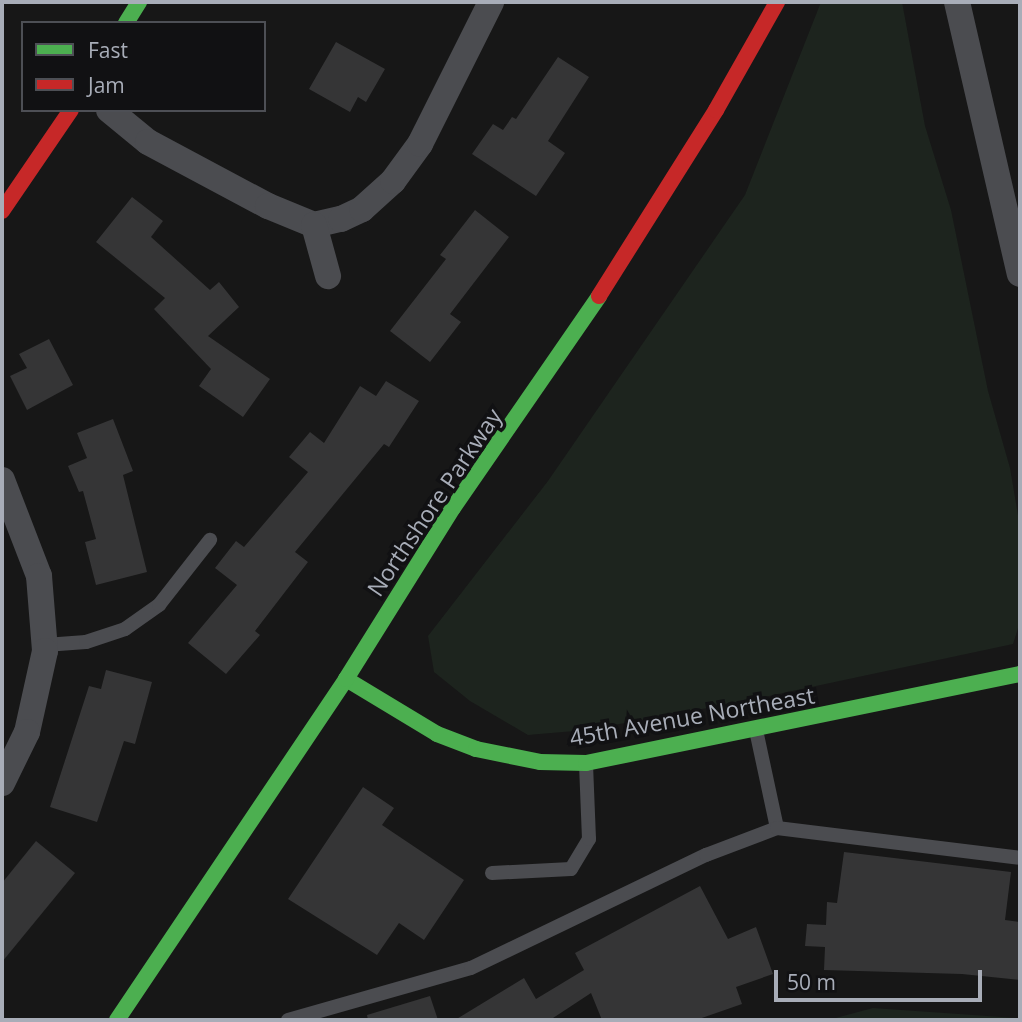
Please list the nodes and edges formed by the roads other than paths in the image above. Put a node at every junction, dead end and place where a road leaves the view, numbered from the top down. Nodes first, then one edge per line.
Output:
1 (139, 2) edge
2 (491, 2) edge
3 (778, 2) edge
4 (957, 2) edge
5 (127, 21) edge
6 (70, 112) edge
7 (111, 112) edge
8 (2, 211) edge
9 (314, 225) junction
10 (1020, 274) edge
11 (328, 276) dead end
12 (2, 480) edge
13 (210, 540) dead end
14 (45, 645) junction
15 (1020, 674) edge
16 (346, 679) junction
17 (756, 729) junction
18 (586, 762) junction
19 (2, 783) edge
20 (777, 828) junction
21 (1020, 858) edge
22 (492, 873) dead end
23 (117, 1020) edge
24 (288, 1020) edge

1 - 5 street
2 - 9 street
3 - 16 street, Northshore Parkway
4 - 10 street
6 - 8 street
7 - 9 street
9 - 11 street
12 - 14 street
13 - 14 lane
14 - 19 street
15 - 17 street, 45th Avenue Northeast
16 - 18 street, 45th Avenue Northeast
16 - 23 street, Northshore Parkway
17 - 18 street, 45th Avenue Northeast
17 - 20 lane
18 - 22 lane
20 - 21 lane
20 - 24 lane

